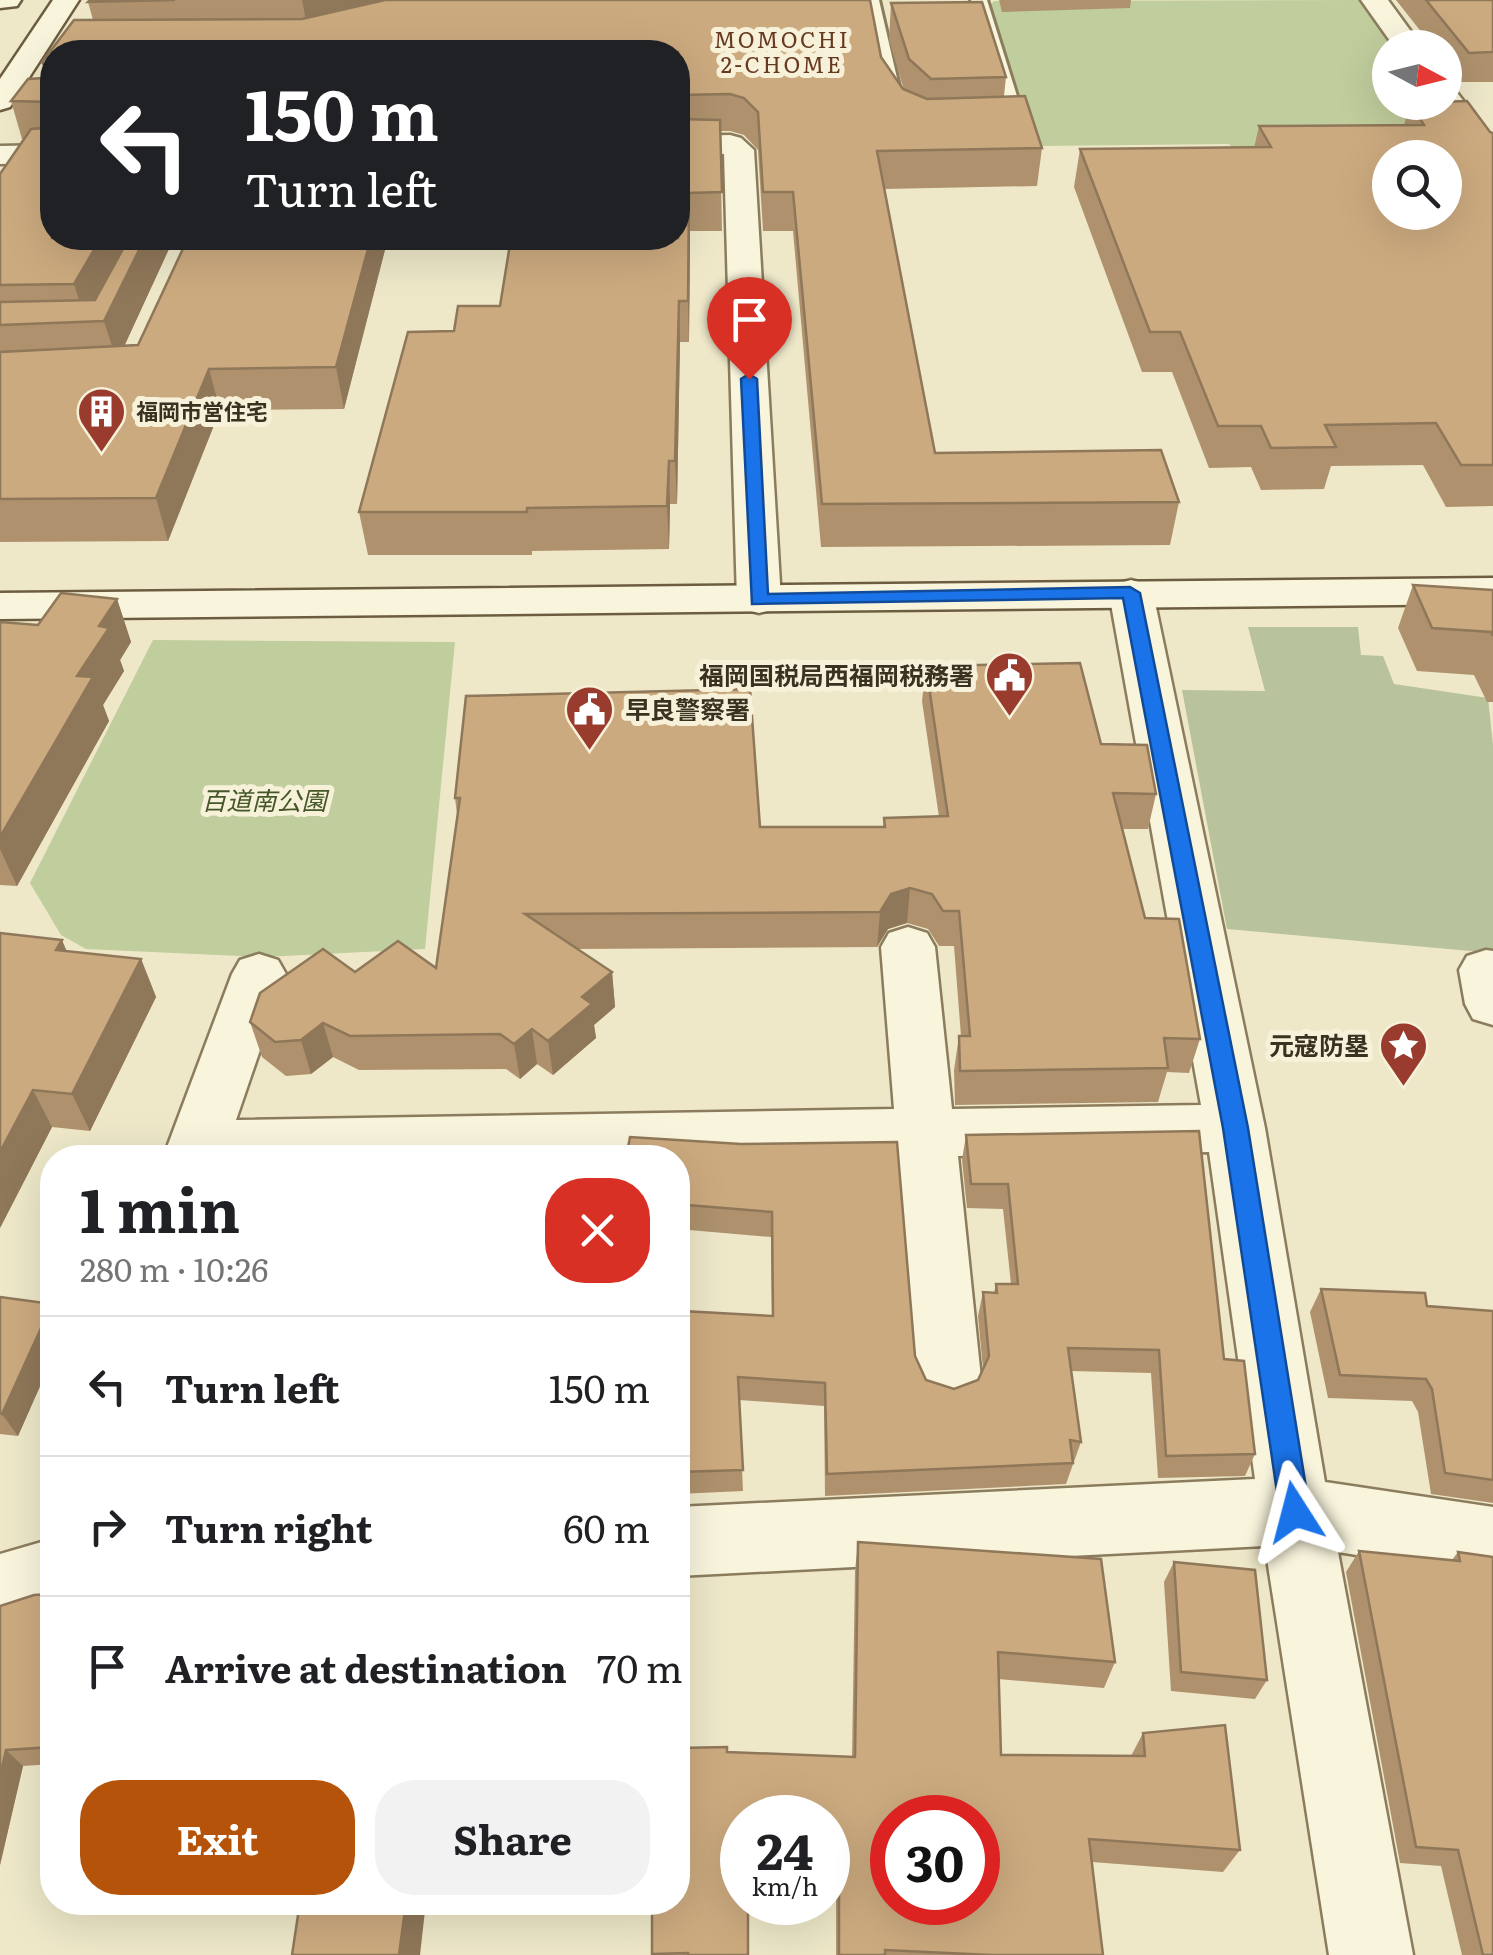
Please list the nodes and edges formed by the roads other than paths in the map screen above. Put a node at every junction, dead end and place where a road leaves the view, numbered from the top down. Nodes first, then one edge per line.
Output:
1 (0, 0) edge
2 (8, 0) edge
3 (37, 0) edge
4 (66, 0) edge
5 (871, 0) edge
6 (978, 0) edge
7 (1374, 0) edge
8 (1396, 30) edge
9 (32, 51) junction
10 (40, 51) edge
11 (0, 54) edge
12 (1462, 88) edge
13 (1477, 88) edge
14 (8, 105) edge
15 (1462, 119) edge
16 (910, 124) edge
17 (980, 126) edge
18 (690, 145) edge
19 (0, 154) edge
20 (40, 154) edge
21 (1493, 160) edge
22 (1493, 592) edge
23 (1130, 593) junction
24 (759, 600) junction
25 (0, 606) edge
26 (908, 947) dead end
27 (1493, 971) edge
28 (259, 974) dead end
29 (1493, 1004) edge
30 (1236, 1128) junction
31 (926, 1133) junction
32 (198, 1145) edge
33 (226, 1145) edge
34 (948, 1378) dead end
35 (1295, 1512) junction
36 (690, 1541) edge
37 (1493, 1542) edge
38 (40, 1578) edge
39 (0, 1590) edge
40 (1371, 1955) edge

1 - 2 street
3 - 11 street
4 - 9 street
5 - 16 lane
6 - 17 lane
7 - 8 street
9 - 10 street
9 - 14 street
12 - 13 street
15 - 21 street
18 - 24 street
19 - 20 street
22 - 23 street
23 - 24 street
23 - 30 street
24 - 25 street
26 - 31 street
27 - 29 street
28 - 32 street
30 - 31 street
30 - 35 street
31 - 33 street
31 - 34 street
35 - 36 street
35 - 37 street
35 - 40 street
38 - 39 street

